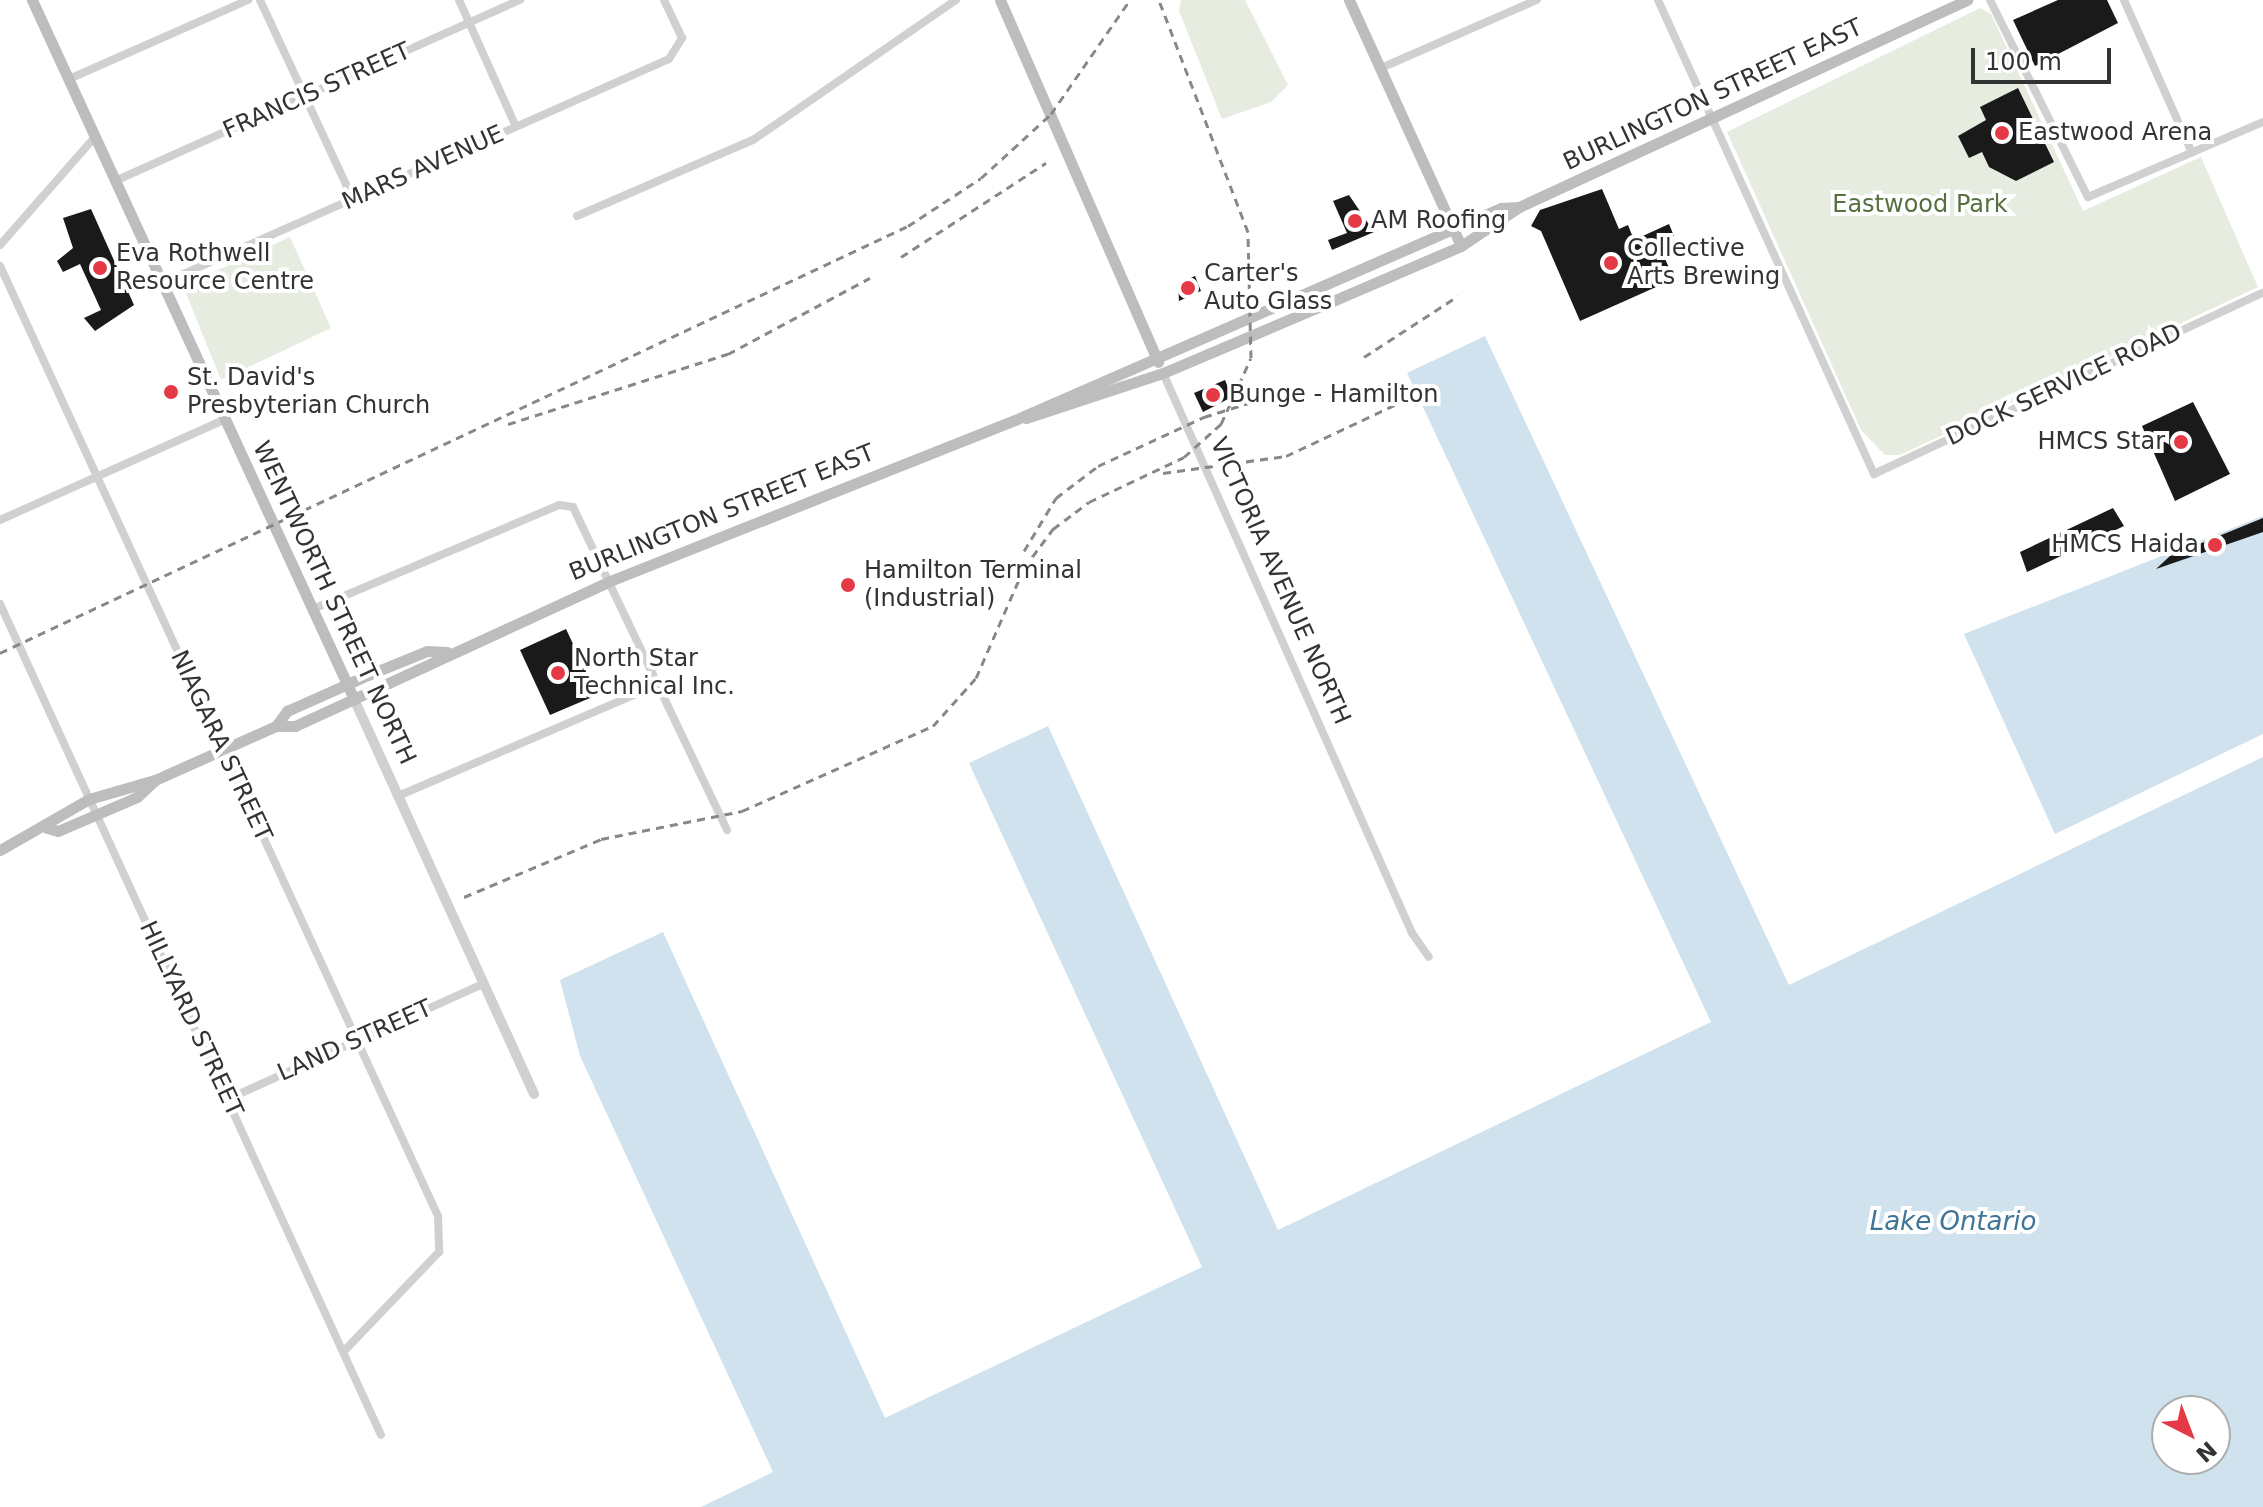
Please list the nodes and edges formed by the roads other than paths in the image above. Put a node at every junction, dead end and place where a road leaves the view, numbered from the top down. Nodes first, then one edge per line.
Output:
1 (32, 0) edge
2 (248, 0) edge
3 (260, 0) edge
4 (459, 0) edge
5 (520, 0) edge
6 (664, 0) edge
7 (956, 0) edge
8 (1000, 0) edge
9 (1349, 0) edge
10 (1537, 0) edge
11 (1658, 0) edge
12 (1968, 0) edge
13 (1990, 0) edge
14 (2124, 0) edge
15 (469, 23) junction
16 (1381, 68) junction
17 (69, 79) junction
18 (305, 96) junction
19 (1713, 121) junction
20 (2263, 122) edge
21 (516, 127) junction
22 (95, 137) junction
23 (2192, 153) junction
24 (115, 181) junction
25 (353, 199) junction
26 (1519, 207) junction
27 (577, 216) dead end
28 (1452, 230) junction
29 (0, 245) edge
30 (1461, 246) junction
31 (0, 266) edge
32 (163, 283) junction
33 (2258, 294) edge
34 (1155, 356) junction
35 (1163, 373) junction
36 (226, 419) junction
37 (1015, 420) junction
38 (97, 477) junction
39 (0, 520) edge
40 (610, 581) junction
41 (0, 604) edge
42 (313, 609) junction
43 (447, 652) junction
44 (347, 684) junction
45 (659, 684) junction
46 (354, 699) junction
47 (276, 726) junction
48 (222, 749) junction
49 (155, 780) junction
50 (398, 796) junction
51 (89, 799) junction
52 (96, 815) junction
53 (47, 828) junction
54 (727, 830) dead end
55 (0, 850) edge
56 (1429, 957) dead end
57 (483, 984) junction
58 (357, 1040) junction
59 (534, 1094) dead end
60 (228, 1099) junction
61 (344, 1351) junction
62 (381, 1435) dead end

1 - 17 main road, WENTWORTH STREET NORTH
2 - 17 street
3 - 18 street
4 - 15 street
5 - 15 street, FRANCIS STREET
6 - 21 street, MARS AVENUE
7 - 27 street
8 - 34 main road, VICTORIA AVENUE NORTH
9 - 16 main road
10 - 16 street
11 - 19 street
12 - 19 main road, BURLINGTON STREET EAST
13 - 23 street
14 - 23 street
15 - 18 street, FRANCIS STREET
15 - 21 street
16 - 28 main road
17 - 22 main road, WENTWORTH STREET NORTH
18 - 24 street, FRANCIS STREET
18 - 25 street
19 - 26 main road, BURLINGTON STREET EAST
19 - 33 street, DOCK SERVICE ROAD
20 - 23 street
21 - 25 street, MARS AVENUE
22 - 24 main road, WENTWORTH STREET NORTH
22 - 29 street
24 - 32 main road, WENTWORTH STREET NORTH
25 - 32 street, MARS AVENUE
26 - 28 main road, BURLINGTON STREET EAST
26 - 30 main road, BURLINGTON STREET EAST
28 - 30 main road
28 - 34 main road, BURLINGTON STREET EAST
30 - 35 main road, BURLINGTON STREET EAST
31 - 38 street, NIAGARA STREET
32 - 36 main road, WENTWORTH STREET NORTH
34 - 35 main road, VICTORIA AVENUE NORTH
34 - 37 main road, BURLINGTON STREET EAST
35 - 37 main road, BURLINGTON STREET EAST
35 - 56 street, VICTORIA AVENUE NORTH
36 - 38 street
36 - 42 main road, WENTWORTH STREET NORTH
37 - 40 main road, BURLINGTON STREET EAST
38 - 39 street
38 - 48 street, NIAGARA STREET
40 - 42 street
40 - 43 main road, BURLINGTON STREET EAST
40 - 45 street
41 - 51 street, HILLYARD STREET
42 - 44 main road, WENTWORTH STREET NORTH
43 - 44 main road, BURLINGTON STREET EAST
43 - 46 main road, BURLINGTON STREET EAST
44 - 46 main road, WENTWORTH STREET NORTH
44 - 47 main road, BURLINGTON STREET EAST
45 - 50 street
45 - 54 street
46 - 47 main road, BURLINGTON STREET EAST
46 - 50 street, WENTWORTH STREET NORTH
47 - 48 main road, BURLINGTON STREET EAST
48 - 49 main road, BURLINGTON STREET EAST
48 - 58 street, NIAGARA STREET
49 - 51 main road, BURLINGTON STREET EAST
49 - 52 main road, BURLINGTON STREET EAST
50 - 57 street, WENTWORTH STREET NORTH
51 - 52 street, HILLYARD STREET
51 - 53 main road, BURLINGTON STREET EAST
52 - 53 main road, BURLINGTON STREET EAST
52 - 60 street, HILLYARD STREET
53 - 55 main road, BURLINGTON STREET EAST
57 - 58 street, LAND STREET
57 - 59 street, WENTWORTH STREET NORTH
58 - 60 street, LAND STREET
58 - 61 street, NIAGARA STREET
60 - 61 street, HILLYARD STREET
61 - 62 street, HILLYARD STREET

